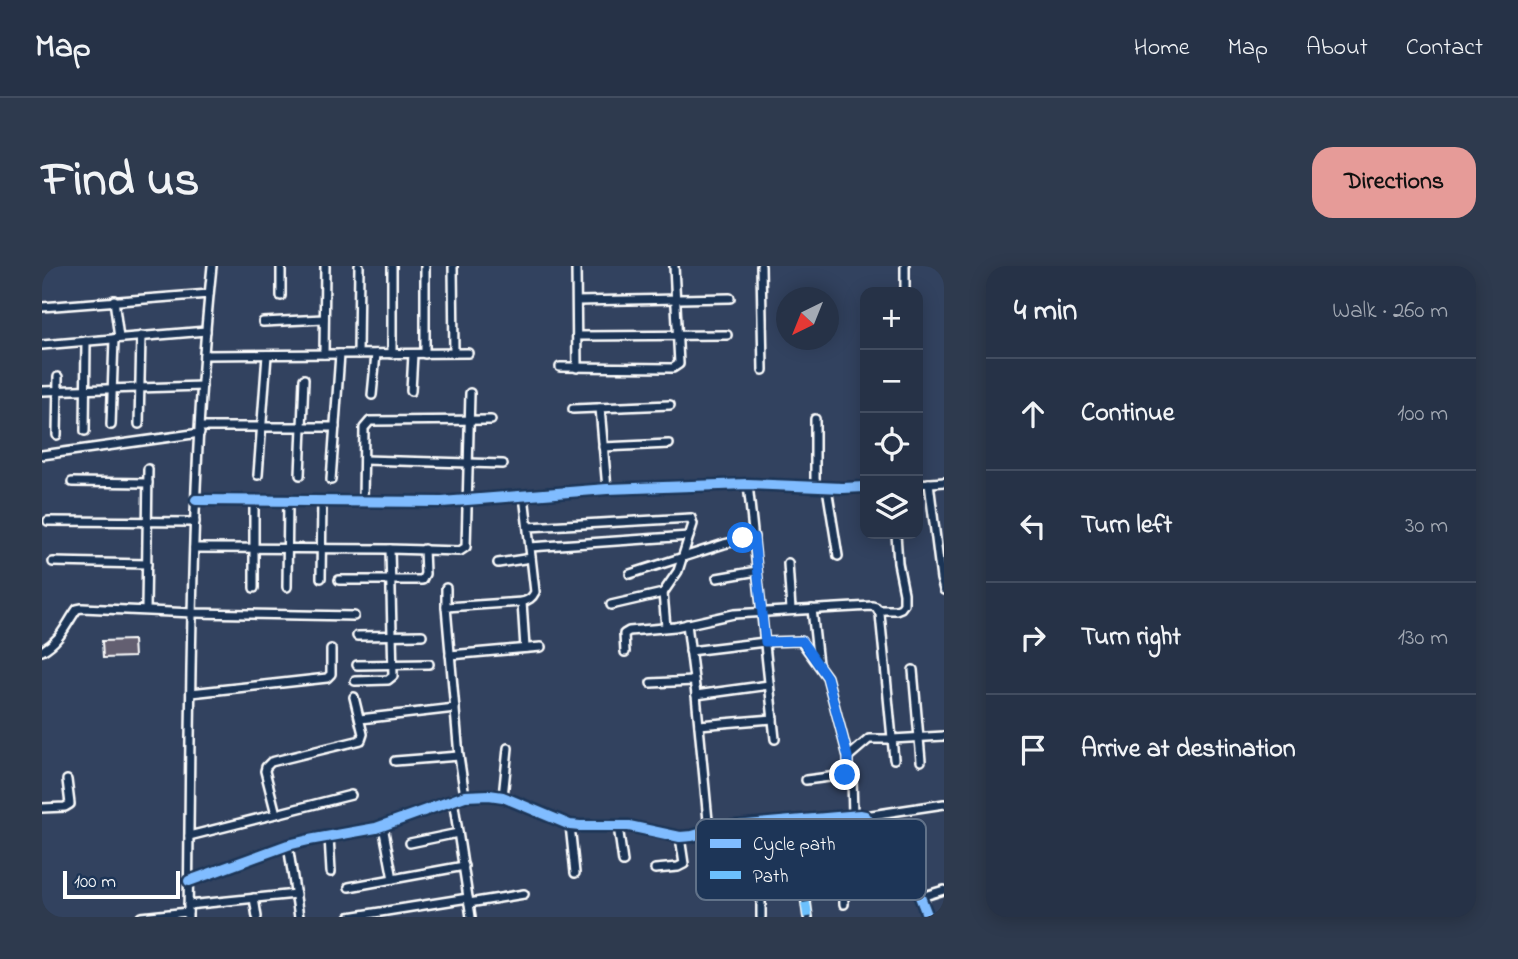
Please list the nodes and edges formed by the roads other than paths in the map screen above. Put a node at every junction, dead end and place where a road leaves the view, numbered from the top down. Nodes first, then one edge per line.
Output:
1 (212, 266) edge
2 (281, 266) edge
3 (325, 266) edge
4 (359, 266) edge
5 (391, 266) edge
6 (425, 266) edge
7 (453, 266) edge
8 (576, 266) edge
9 (674, 266) edge
10 (761, 266) edge
11 (905, 266) edge
12 (905, 287) edge
13 (209, 294) junction
14 (281, 296) dead end
15 (730, 299) dead end
16 (114, 300) junction
17 (677, 300) junction
18 (577, 301) junction
19 (42, 307) edge
20 (324, 319) junction
21 (263, 322) dead end
22 (206, 331) junction
23 (678, 335) junction
24 (727, 335) dead end
25 (577, 336) junction
26 (141, 337) junction
27 (116, 339) junction
28 (86, 341) junction
29 (42, 345) edge
30 (324, 354) junction
31 (341, 354) junction
32 (358, 354) junction
33 (376, 354) junction
34 (392, 354) junction
35 (413, 354) junction
36 (425, 354) junction
37 (454, 354) junction
38 (468, 354) dead end
39 (204, 355) junction
40 (267, 355) junction
41 (560, 367) dead end
42 (578, 368) junction
43 (763, 370) dead end
44 (58, 377) dead end
45 (304, 379) dead end
46 (202, 386) junction
47 (140, 388) junction
48 (112, 389) junction
49 (85, 390) junction
50 (42, 391) edge
51 (58, 391) junction
52 (411, 391) dead end
53 (470, 393) dead end
54 (372, 396) dead end
55 (670, 405) dead end
56 (600, 408) junction
57 (573, 409) dead end
58 (815, 419) dead end
59 (470, 420) junction
60 (491, 420) dead end
61 (139, 424) dead end
62 (111, 425) dead end
63 (261, 427) junction
64 (302, 427) junction
65 (335, 427) junction
66 (200, 430) junction
67 (85, 431) dead end
68 (57, 435) dead end
69 (669, 444) dead end
70 (603, 447) junction
71 (42, 455) edge
72 (363, 460) junction
73 (468, 463) junction
74 (503, 464) dead end
75 (148, 469) dead end
76 (258, 475) dead end
77 (300, 475) dead end
78 (331, 480) dead end
79 (72, 482) dead end
80 (148, 482) junction
81 (944, 482) edge
82 (929, 483) junction
83 (748, 484) junction
84 (923, 484) edge
85 (815, 486) junction
86 (860, 487) edge
87 (827, 488) junction
88 (607, 489) junction
89 (524, 495) junction
90 (196, 500) junction
91 (467, 500) junction
92 (254, 501) junction
93 (288, 501) junction
94 (322, 501) junction
95 (363, 502) junction
96 (48, 521) dead end
97 (147, 522) junction
98 (195, 522) junction
99 (528, 527) junction
100 (689, 536) junction
101 (754, 537) junction
102 (896, 539) edge
103 (530, 547) junction
104 (194, 548) junction
105 (254, 548) junction
106 (288, 548) junction
107 (321, 548) junction
108 (390, 549) junction
109 (424, 549) junction
110 (682, 556) junction
111 (838, 556) dead end
112 (531, 558) junction
113 (52, 562) dead end
114 (498, 563) dead end
115 (788, 563) dead end
116 (147, 564) junction
117 (757, 571) junction
118 (631, 574) dead end
119 (321, 578) dead end
120 (716, 578) dead end
121 (339, 580) dead end
122 (391, 580) junction
123 (287, 587) dead end
124 (254, 588) dead end
125 (446, 589) dead end
126 (944, 590) edge
127 (663, 593) junction
128 (522, 602) junction
129 (611, 605) dead end
130 (446, 607) junction
131 (812, 609) junction
132 (146, 610) junction
133 (791, 610) junction
134 (878, 610) junction
135 (762, 612) junction
136 (193, 614) junction
137 (354, 616) dead end
138 (687, 624) junction
139 (666, 627) junction
140 (422, 635) dead end
141 (357, 636) dead end
142 (392, 636) junction
143 (765, 642) junction
144 (541, 647) dead end
145 (525, 648) junction
146 (331, 649) dead end
147 (42, 651) edge
148 (690, 651) junction
149 (625, 652) dead end
150 (450, 655) junction
151 (393, 664) junction
152 (429, 664) dead end
153 (357, 665) dead end
154 (818, 665) junction
155 (913, 670) dead end
156 (355, 681) dead end
157 (694, 681) junction
158 (651, 683) dead end
159 (769, 685) junction
160 (191, 693) junction
161 (696, 695) junction
162 (354, 696) dead end
163 (455, 708) junction
164 (360, 719) junction
165 (773, 719) junction
166 (699, 725) junction
167 (944, 736) edge
168 (919, 737) junction
169 (775, 739) dead end
170 (892, 739) junction
171 (508, 748) dead end
172 (459, 756) junction
173 (848, 757) junction
174 (894, 759) dead end
175 (395, 761) dead end
176 (921, 761) dead end
177 (848, 775) junction
178 (67, 780) dead end
179 (806, 780) dead end
180 (351, 795) dead end
181 (465, 796) junction
182 (503, 797) junction
183 (453, 799) junction
184 (944, 804) edge
185 (42, 808) edge
186 (276, 814) junction
187 (853, 815) junction
188 (865, 816) junction
189 (839, 817) joint
190 (708, 819) edge
191 (816, 819) edge
192 (867, 819) edge
193 (570, 825) junction
194 (383, 826) junction
195 (618, 826) junction
196 (458, 833) junction
197 (696, 835) edge
198 (189, 836) junction
199 (329, 836) junction
200 (680, 837) junction
201 (410, 843) dead end
202 (288, 845) junction
203 (623, 862) dead end
204 (464, 866) junction
205 (655, 869) dead end
206 (331, 872) dead end
207 (575, 873) dead end
208 (393, 879) junction
209 (188, 881) junction
210 (349, 887) dead end
211 (944, 890) edge
212 (296, 894) junction
213 (524, 894) dead end
214 (926, 895) edge
215 (254, 898) junction
216 (469, 900) junction
217 (844, 900) edge
218 (922, 900) edge
219 (844, 904) dead end
220 (188, 912) edge
221 (141, 917) edge
222 (257, 917) edge
223 (299, 917) edge
224 (349, 917) edge
225 (471, 917) edge
226 (928, 917) edge

1 - 13 street
2 - 14 street
3 - 20 street
4 - 32 street
5 - 34 street
6 - 36 street
7 - 37 street
8 - 18 street
9 - 17 street
10 - 43 street
11 - 12 street
13 - 16 street
13 - 22 street
15 - 17 street
16 - 19 street
16 - 27 street
17 - 18 street
17 - 23 street
18 - 25 street
20 - 21 street
20 - 30 street
22 - 26 street
22 - 39 street
23 - 24 street
23 - 25 street
23 - 42 street
25 - 42 street
26 - 27 street
26 - 47 street
27 - 28 street
27 - 48 street
28 - 29 street
28 - 49 street
30 - 31 street
30 - 40 street
31 - 32 street
31 - 65 street
32 - 33 street
33 - 34 street
33 - 54 street
34 - 35 street
35 - 36 street
35 - 52 street
36 - 37 street
37 - 38 street
39 - 40 street
39 - 46 street
40 - 63 street
41 - 42 street
44 - 51 street
45 - 64 street
46 - 47 street
46 - 66 street
47 - 48 street
47 - 61 street
48 - 49 street
48 - 62 street
49 - 51 street
49 - 67 street
50 - 51 street
51 - 68 street
53 - 59 street
55 - 56 street
56 - 57 street
56 - 70 street
58 - 85 street
59 - 60 street
59 - 72 street
59 - 73 street
63 - 64 street
63 - 66 street
63 - 76 street
64 - 65 street
64 - 77 street
65 - 78 street
66 - 71 street
66 - 90 street
69 - 70 street
70 - 88 street
72 - 73 street
72 - 95 street
73 - 74 street
73 - 91 street
75 - 80 street
79 - 80 street
80 - 97 street
81 - 82 street
82 - 84 street
82 - 126 street
83 - 85 street
83 - 88 street
83 - 101 street
85 - 87 street
86 - 87 street
87 - 111 street
88 - 89 street
89 - 91 street
89 - 99 street
90 - 92 street
90 - 98 street
91 - 95 street
91 - 109 street
92 - 93 street
92 - 105 street
93 - 94 street
93 - 106 street
94 - 95 street
94 - 107 street
96 - 97 street
97 - 98 street
97 - 116 street
98 - 104 street
99 - 100 street
99 - 103 street
100 - 103 street
100 - 110 street
101 - 110 street
101 - 117 street
102 - 134 street
103 - 112 street
104 - 105 street
104 - 136 street
105 - 106 street
105 - 124 street
106 - 107 street
106 - 123 street
107 - 108 street
107 - 119 street
108 - 109 street
108 - 122 street
109 - 122 street
110 - 118 street
110 - 127 street
112 - 114 street
112 - 128 street
113 - 116 street
115 - 133 street
116 - 132 street
117 - 120 street
117 - 135 street
121 - 122 street
122 - 142 street
125 - 130 street
127 - 129 street
127 - 139 street
128 - 130 street
128 - 145 street
130 - 150 street
131 - 133 street
131 - 134 street
131 - 154 street
132 - 136 street
132 - 147 street
133 - 135 street
134 - 170 street
135 - 138 street
135 - 143 street
136 - 137 street
136 - 160 street
138 - 139 street
138 - 148 street
139 - 149 street
140 - 142 street
141 - 142 street
142 - 151 street
143 - 148 street
143 - 154 street
143 - 159 street
144 - 145 street
145 - 150 street
146 - 160 street
148 - 157 street
150 - 163 street
151 - 152 street
151 - 153 street
151 - 156 street
154 - 173 street
155 - 168 street
157 - 158 street
157 - 161 street
159 - 161 street
159 - 165 street
160 - 198 street
161 - 166 street
162 - 164 street
163 - 164 street
163 - 172 street
164 - 186 street
165 - 166 street
165 - 169 street
166 - 190 street
167 - 168 street
168 - 170 street
168 - 176 street
170 - 173 street
170 - 174 street
171 - 182 street
172 - 175 street
172 - 181 street
173 - 177 street
177 - 179 street
177 - 187 street
178 - 185 street
180 - 186 street
181 - 182 street
181 - 183 street
182 - 193 street
183 - 194 street
183 - 196 street
184 - 188 street
186 - 198 street
187 - 188 street
187 - 189 street
188 - 192 street
189 - 191 street
193 - 195 street
193 - 207 street
194 - 199 street
194 - 208 street
195 - 200 street
195 - 203 street
196 - 201 street
196 - 204 street
197 - 200 street
198 - 209 street
199 - 202 street
199 - 206 street
200 - 205 street
202 - 209 street
202 - 212 street
204 - 208 street
204 - 216 street
208 - 210 street
209 - 220 street
211 - 214 street
212 - 215 street
212 - 223 street
213 - 216 street
215 - 220 street
215 - 222 street
216 - 224 street
216 - 225 street
217 - 219 street
218 - 226 street
220 - 221 street

